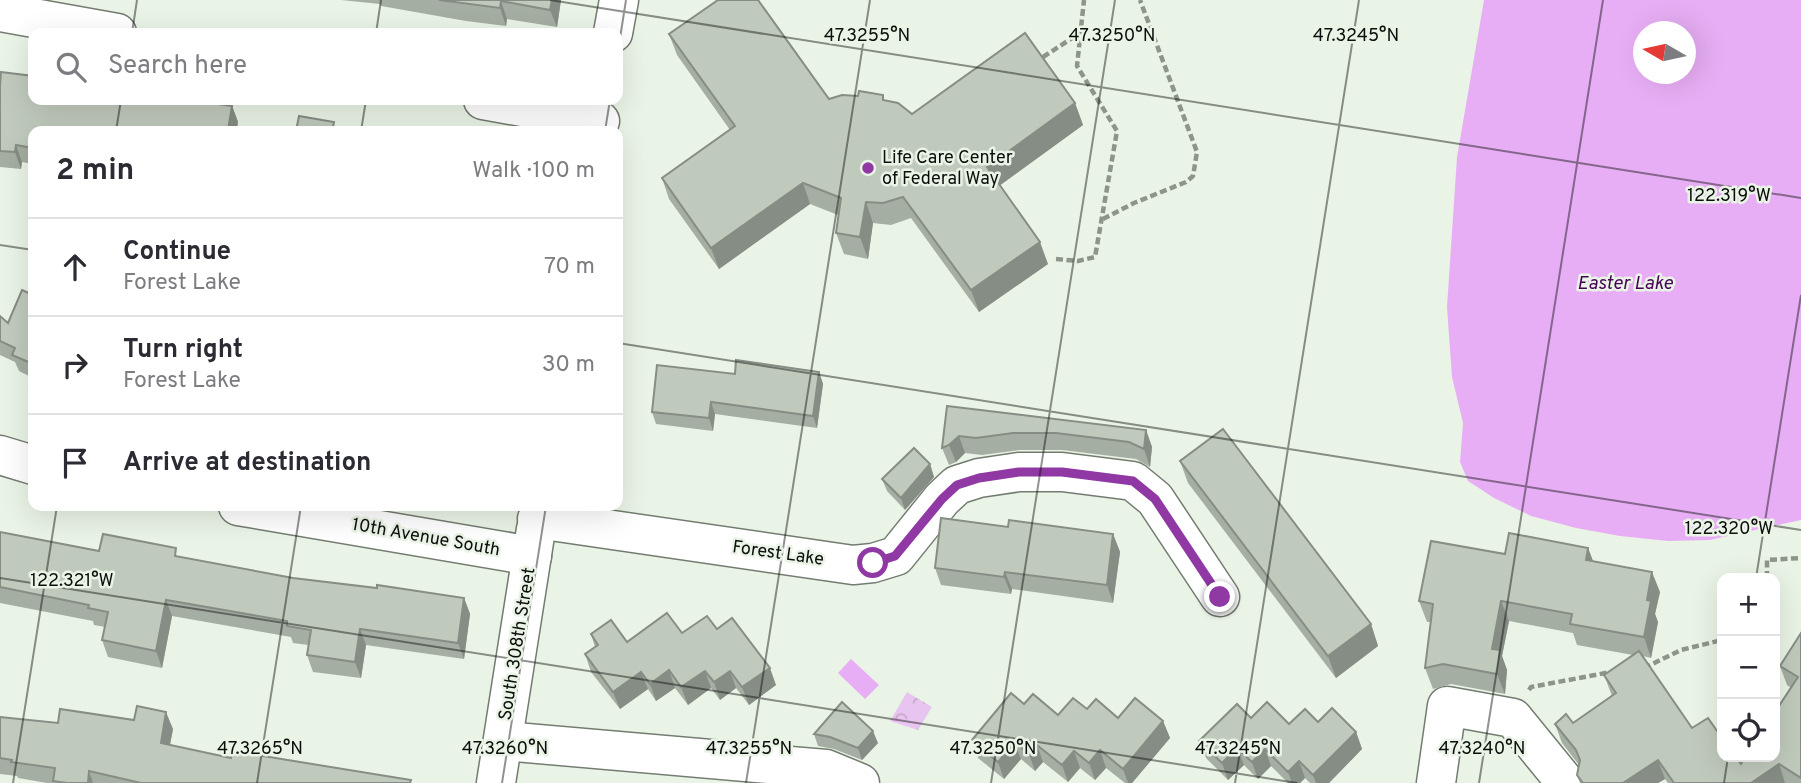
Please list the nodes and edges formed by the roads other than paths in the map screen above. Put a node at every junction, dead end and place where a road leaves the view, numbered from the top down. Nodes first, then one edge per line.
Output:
1 (619, 0) edge
2 (0, 12) edge
3 (89, 28) edge
4 (614, 28) edge
5 (517, 105) edge
6 (600, 117) edge
7 (0, 455) edge
8 (28, 464) edge
9 (267, 511) edge
10 (538, 512) edge
11 (532, 556) junction
12 (1220, 597) dead end
13 (503, 741) junction
14 (496, 783) edge
15 (860, 783) edge
16 (1436, 783) edge
17 (1566, 783) edge

1 - 4 street
2 - 3 street
5 - 6 street
7 - 8 street
9 - 11 street, 10th Avenue South
10 - 11 street, South 308th Street
10 - 12 street, Forest Lake
11 - 13 street, South 308th Street
13 - 14 street, South 308th Street
13 - 15 street
16 - 17 street

